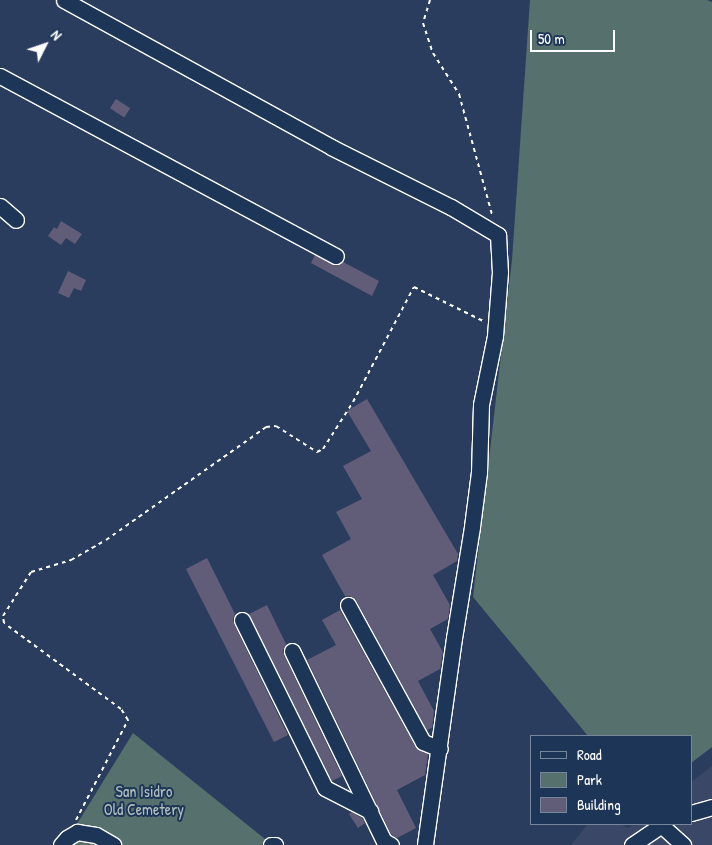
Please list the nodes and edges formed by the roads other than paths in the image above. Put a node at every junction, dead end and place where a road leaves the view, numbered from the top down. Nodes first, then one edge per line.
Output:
1 (64, 0) edge
2 (0, 76) edge
3 (0, 206) edge
4 (16, 220) dead end
5 (336, 256) dead end
6 (348, 604) dead end
7 (242, 620) dead end
8 (292, 651) dead end
9 (440, 749) junction
10 (712, 806) edge
11 (370, 811) junction
12 (692, 813) edge
13 (661, 825) edge
14 (663, 825) edge
15 (64, 841) edge
16 (113, 845) edge
17 (271, 845) edge
18 (275, 845) edge
19 (391, 845) edge
20 (425, 845) edge
21 (632, 845) edge
22 (683, 845) edge

1 - 9 street
2 - 5 street
3 - 4 street
6 - 9 street
7 - 11 street
8 - 11 street
9 - 20 street
10 - 12 street
11 - 19 street
13 - 21 street
14 - 22 street
15 - 16 street
17 - 18 street

